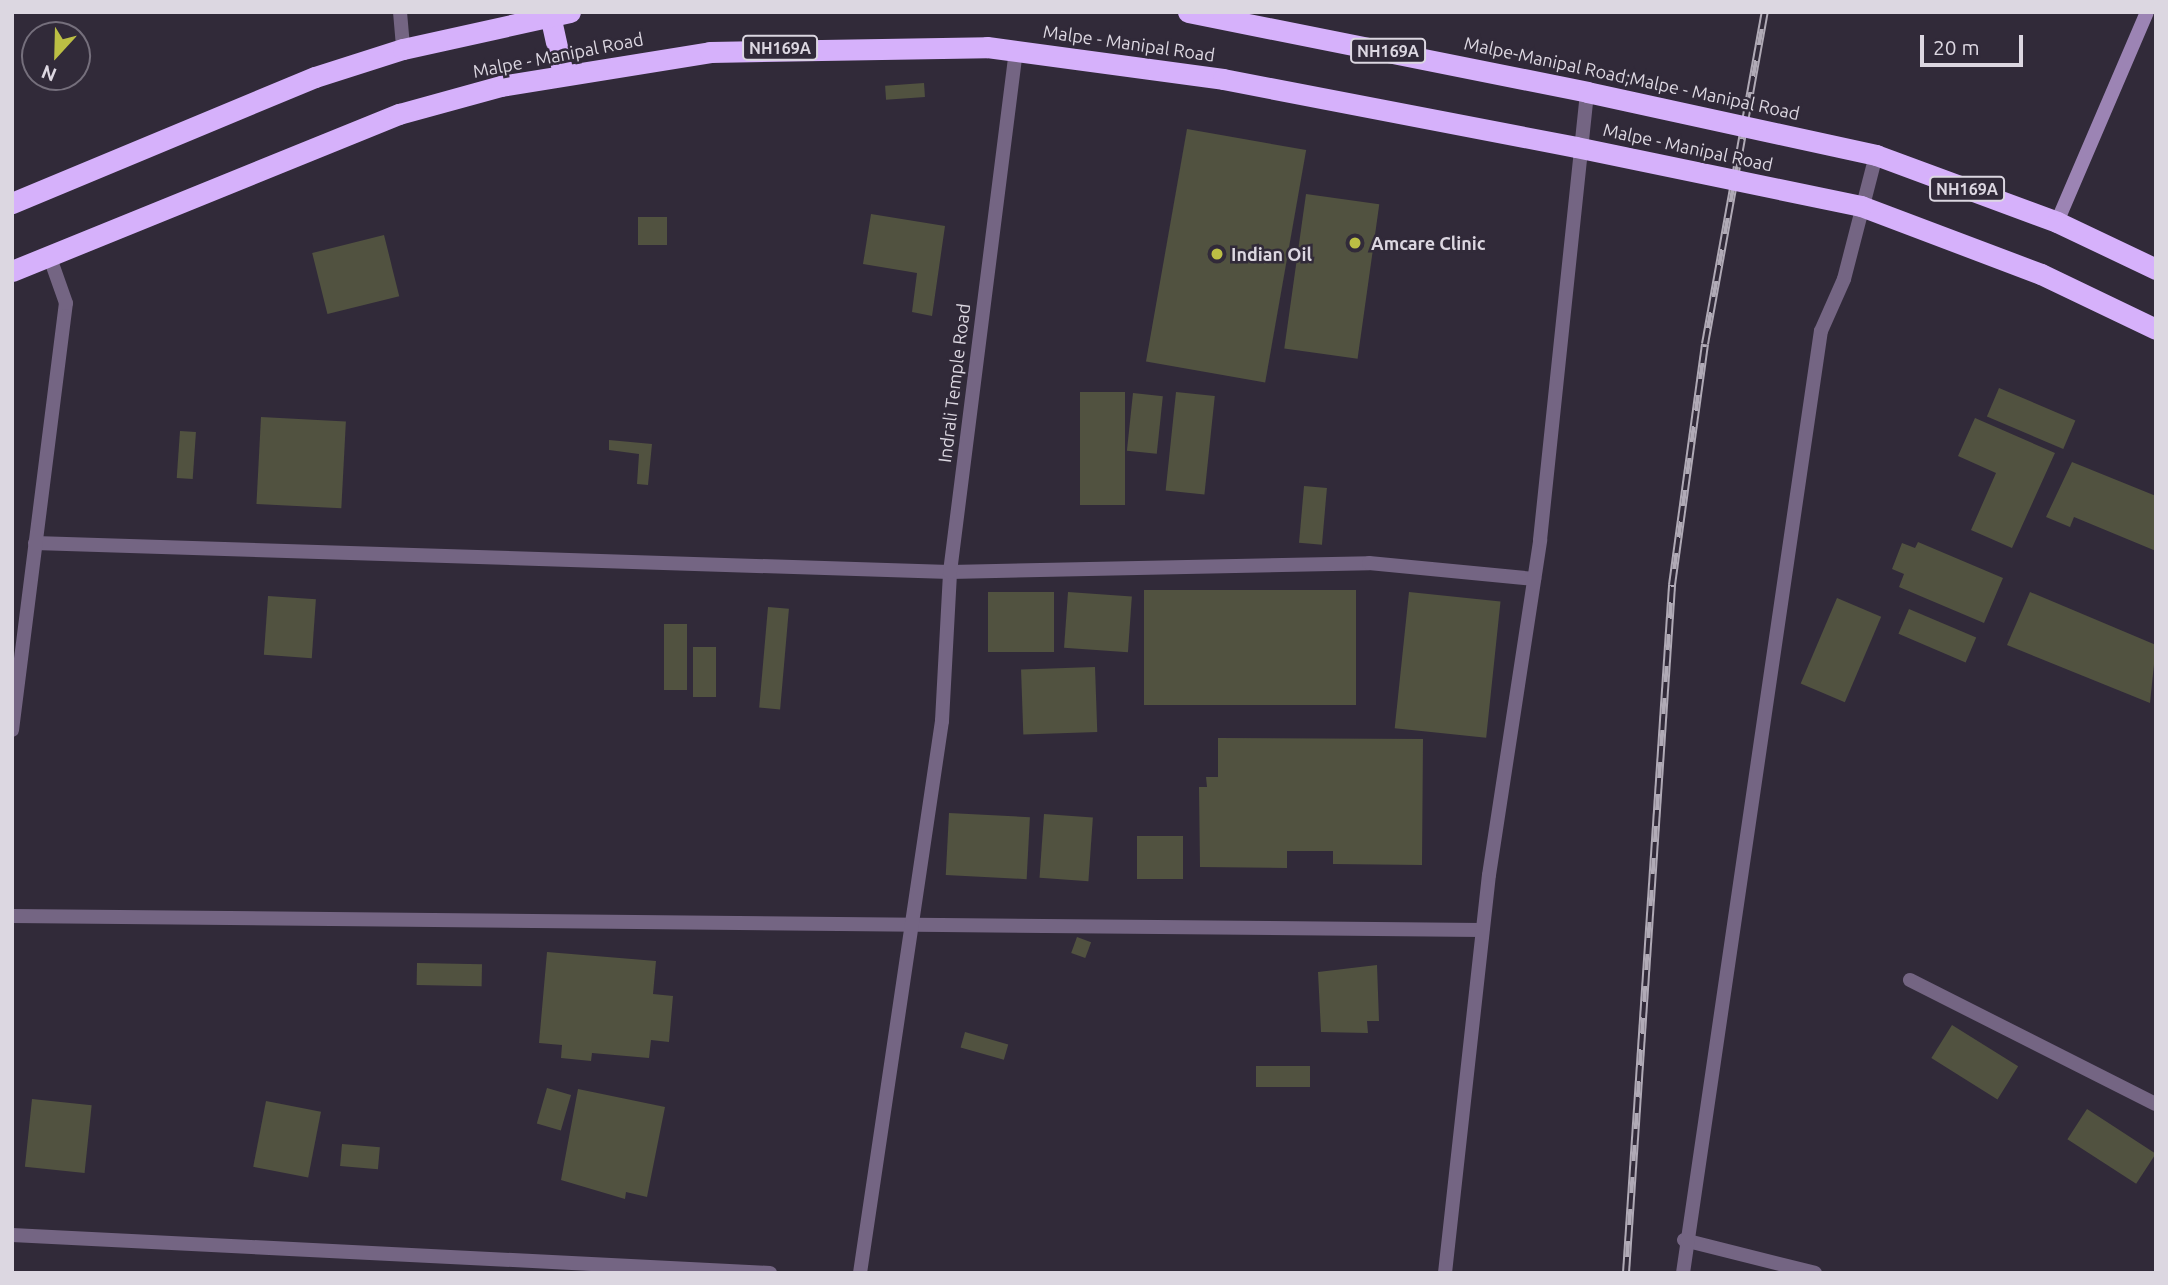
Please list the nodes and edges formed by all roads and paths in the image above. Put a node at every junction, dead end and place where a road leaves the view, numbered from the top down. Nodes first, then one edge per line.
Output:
1 (400, 12) edge
2 (1188, 12) edge
3 (2147, 12) edge
4 (560, 14) edge
5 (403, 49) junction
6 (1016, 50) junction
7 (563, 74) junction
8 (1587, 92) junction
9 (1576, 147) junction
10 (1876, 155) junction
11 (12, 203) edge
12 (1861, 206) junction
13 (2057, 222) junction
14 (50, 255) junction
15 (2156, 269) edge
16 (12, 271) edge
17 (2156, 329) edge
18 (34, 542) junction
19 (950, 572) junction
20 (1534, 579) junction
21 (12, 730) edge
22 (12, 916) edge
23 (911, 920) junction
24 (1482, 930) junction
25 (1910, 980) dead end
26 (2156, 1104) edge
27 (12, 1236) edge
28 (1684, 1240) junction
29 (770, 1273) edge
30 (860, 1273) edge
31 (1445, 1273) edge
32 (1683, 1273) edge
33 (1815, 1273) edge

1 - 5 street
2 - 8 highway, Malpe-Manipal Road;Malpe - Manipal Road / NH169A
3 - 13 street
4 - 5 highway
4 - 7 highway
5 - 11 highway
6 - 7 highway, Malpe - Manipal Road / NH169A
6 - 9 highway, Malpe - Manipal Road / NH169A
6 - 19 street, Indrali Temple Road
7 - 14 highway, Malpe - Manipal Road / NH169A
8 - 9 street
8 - 10 highway, Malpe-Manipal Road;Malpe - Manipal Road / NH169A, bridge
9 - 12 highway, Malpe - Manipal Road / NH169A, bridge
9 - 20 street
10 - 12 street
10 - 13 highway, Malpe-Manipal Road;Malpe - Manipal Road / NH169A
12 - 17 highway, Malpe - Manipal Road / NH169A
12 - 28 street
13 - 15 highway, NH169A
14 - 16 highway, Malpe - Manipal Road / NH169A
14 - 18 street
18 - 19 street
18 - 21 street
19 - 20 street
19 - 23 street, Indrali Temple Road
20 - 24 street
22 - 23 street
23 - 24 street
23 - 30 street, Indrali Temple Road
24 - 31 street
25 - 26 street
27 - 29 street
28 - 32 street
28 - 33 street

